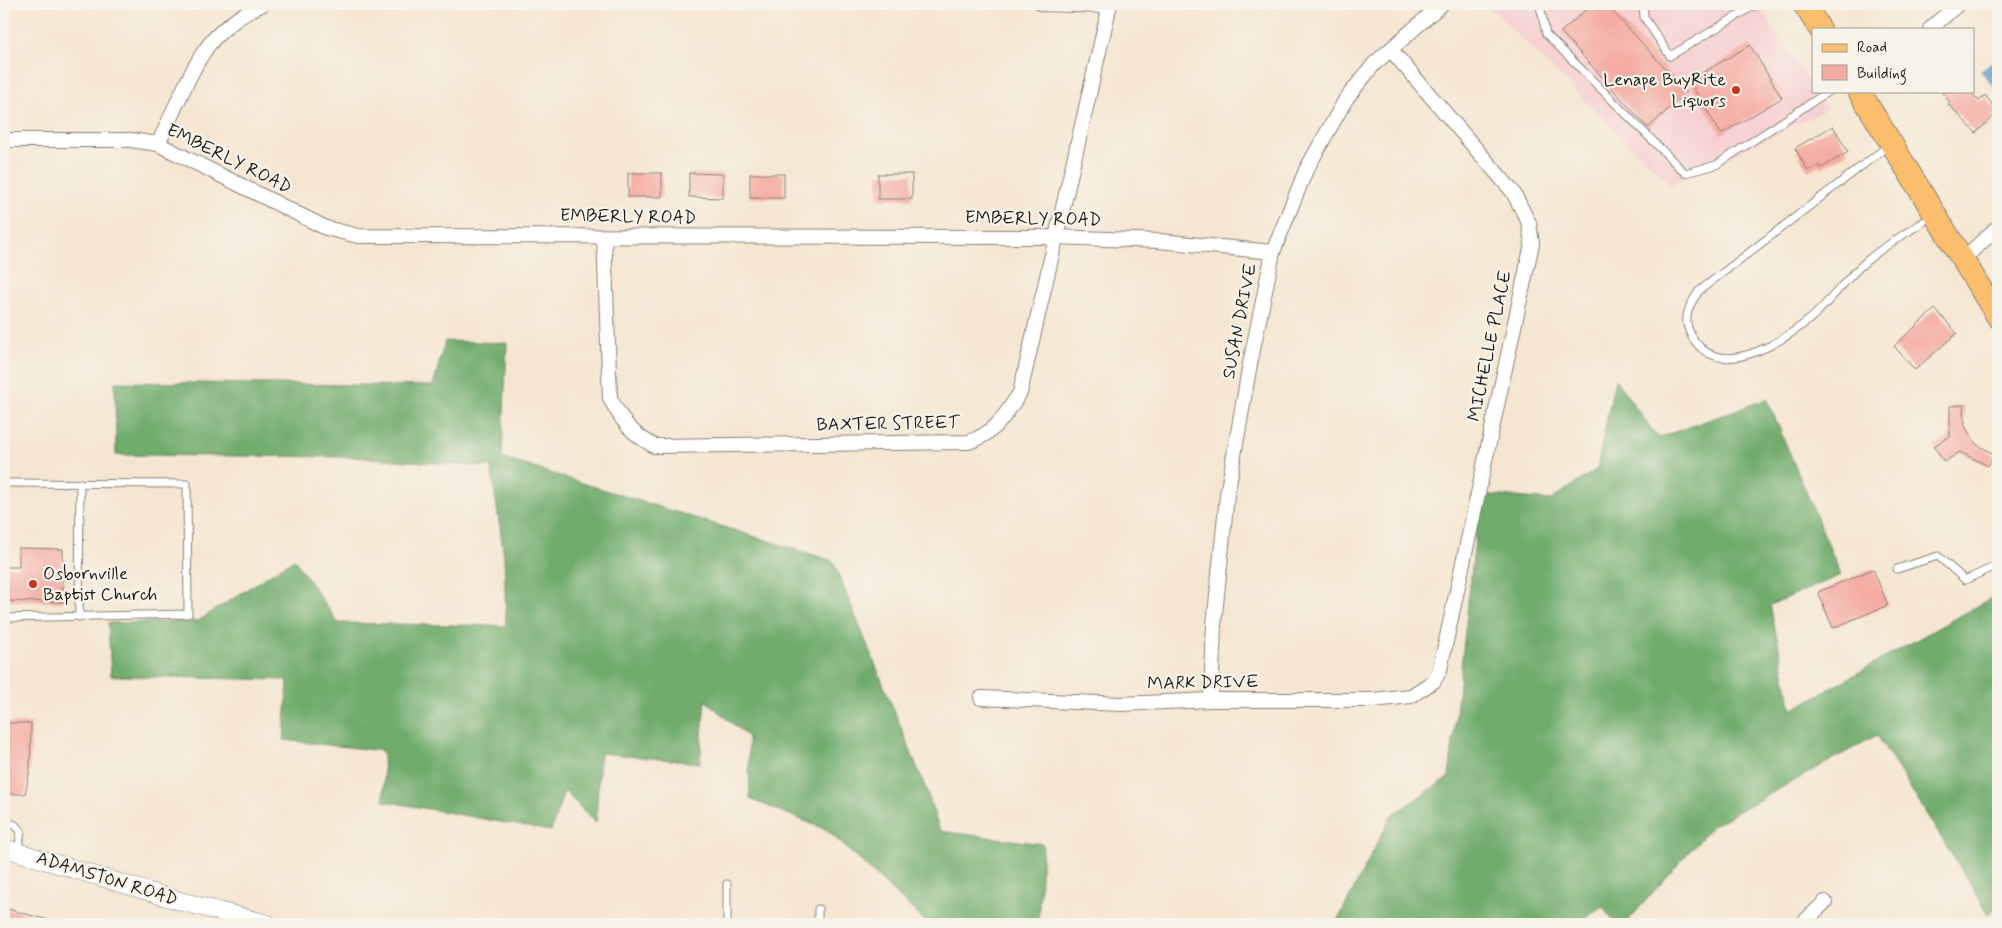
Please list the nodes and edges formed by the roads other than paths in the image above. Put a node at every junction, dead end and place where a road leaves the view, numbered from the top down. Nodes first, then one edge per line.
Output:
1 (262, 4) edge
2 (1042, 4) edge
3 (1442, 4) edge
4 (1542, 4) edge
5 (1643, 4) edge
6 (1738, 4) edge
7 (1757, 4) edge
8 (1804, 4) edge
9 (1958, 4) edge
10 (1110, 5) edge
11 (1743, 12) junction
12 (1819, 28) edge
13 (1931, 28) edge
14 (1391, 50) junction
15 (1827, 92) edge
16 (1859, 92) edge
17 (4, 140) edge
18 (158, 144) junction
19 (1891, 144) junction
20 (1935, 214) junction
21 (1998, 227) edge
22 (604, 237) junction
23 (1055, 237) junction
24 (1273, 252) junction
25 (1963, 259) junction
26 (1998, 317) edge
27 (4, 482) edge
28 (80, 483) junction
29 (1998, 565) edge
30 (1897, 569) dead end
31 (79, 617) junction
32 (4, 618) edge
33 (1424, 688) joint
34 (981, 698) dead end
35 (1211, 700) junction
36 (4, 820) edge
37 (11, 851) edge
38 (727, 884) dead end
39 (1825, 902) dead end
40 (818, 909) dead end
41 (268, 924) edge
42 (726, 924) edge
43 (818, 924) edge
44 (1802, 924) edge

1 - 18 street
2 - 10 street
3 - 14 street, SUSAN DRIVE
4 - 15 lane
5 - 11 lane
6 - 11 lane
7 - 11 lane
8 - 12 main road
9 - 13 street
10 - 23 street, BAXTER STREET
14 - 24 street, SUSAN DRIVE
14 - 33 street, MICHELLE PLACE
16 - 19 main road
17 - 18 street, EMBERLY ROAD
18 - 22 street, EMBERLY ROAD
19 - 20 main road
19 - 20 lane
20 - 25 main road
21 - 25 street
22 - 23 street, EMBERLY ROAD
22 - 23 street, BAXTER STREET
23 - 24 street, EMBERLY ROAD
24 - 35 street, SUSAN DRIVE
25 - 26 main road
27 - 28 lane
28 - 31 lane
28 - 31 lane
29 - 30 lane
31 - 32 lane
33 - 35 street, MARK DRIVE
34 - 35 street, MARK DRIVE
36 - 37 lane
37 - 41 street, ADAMSTON ROAD
38 - 42 lane
39 - 44 street
40 - 43 lane

